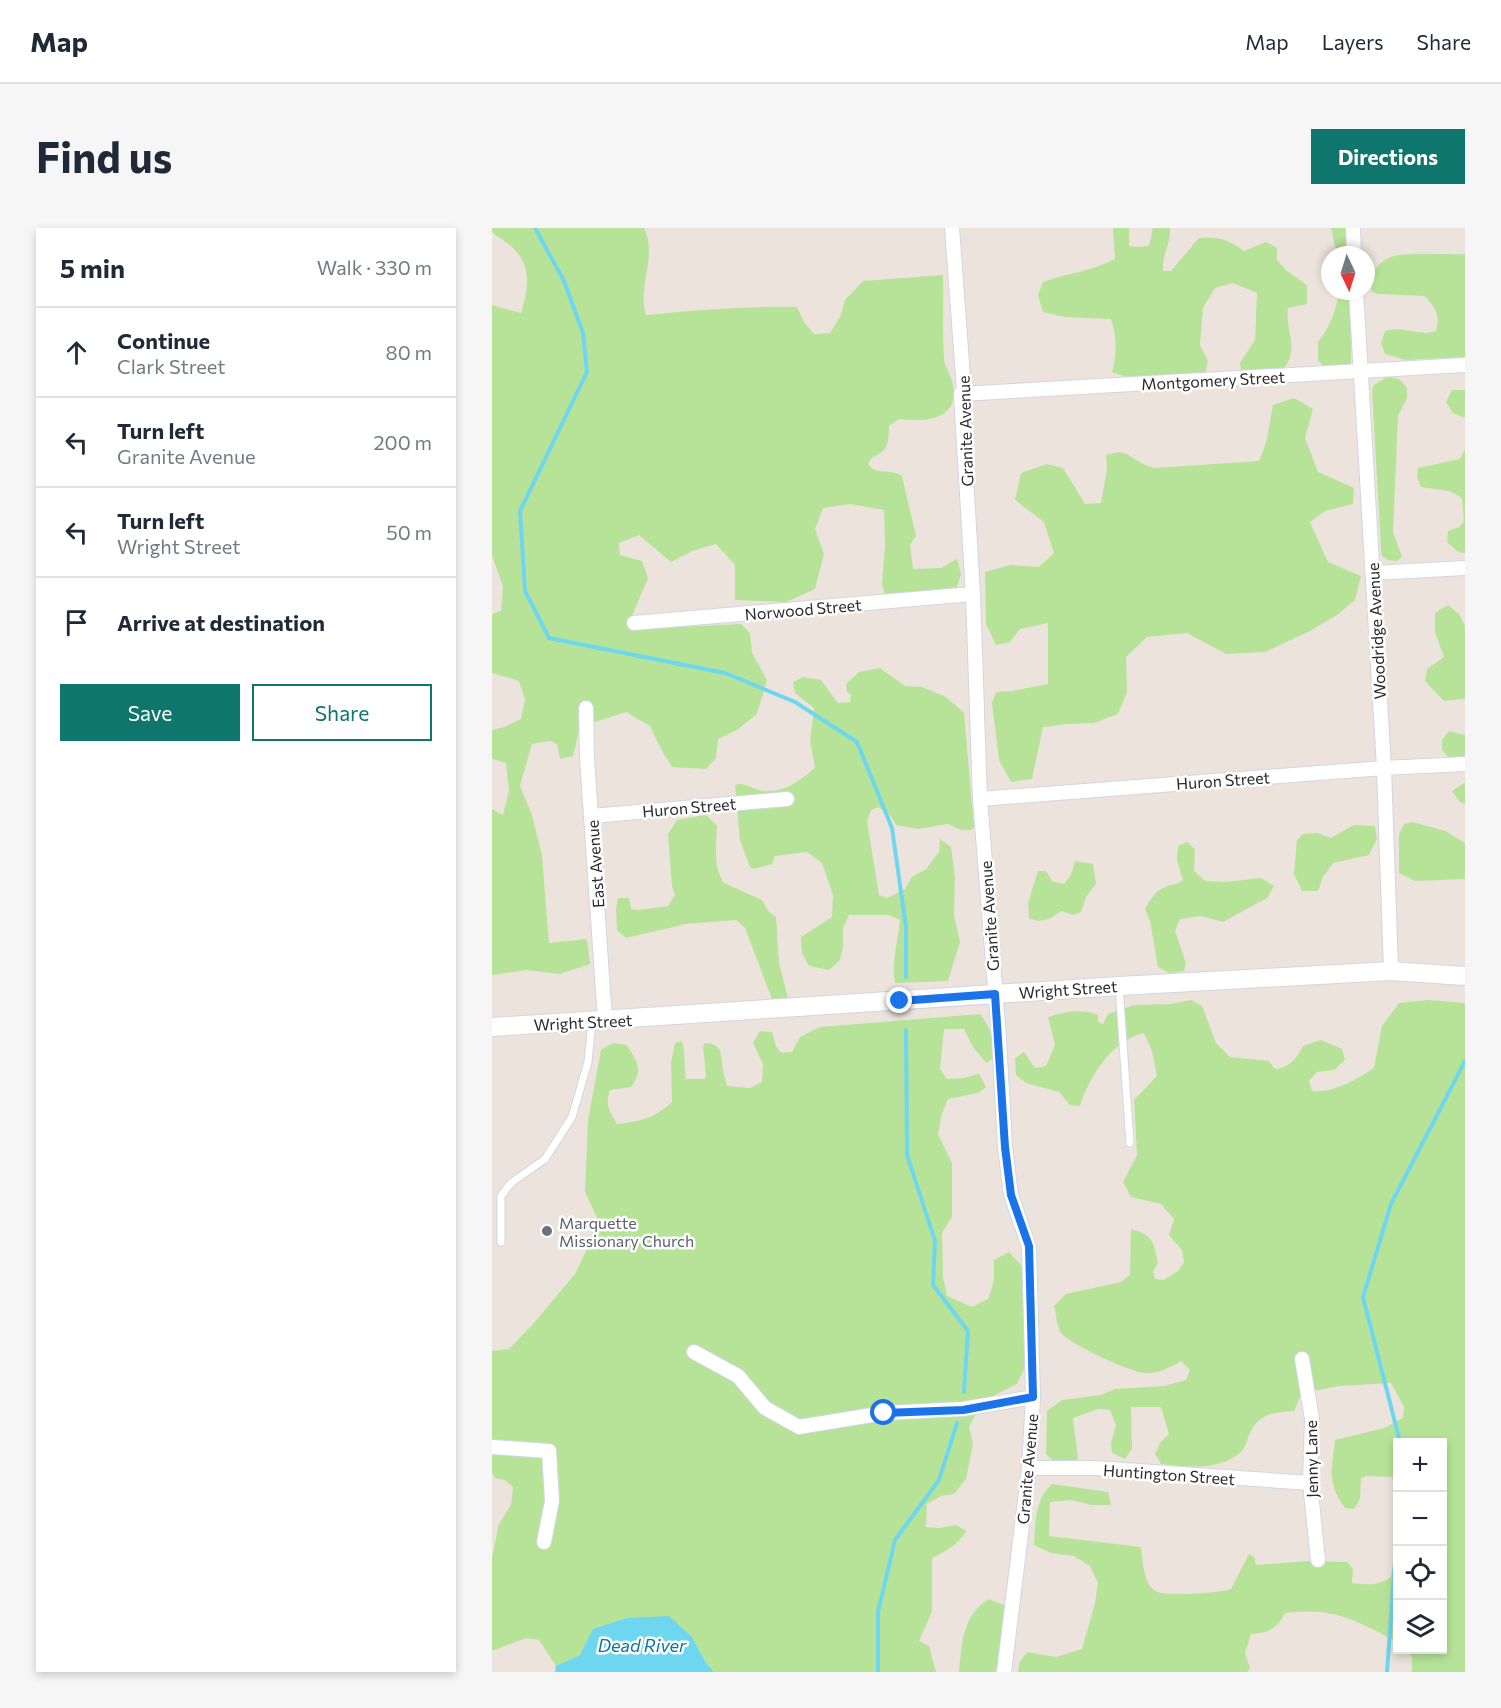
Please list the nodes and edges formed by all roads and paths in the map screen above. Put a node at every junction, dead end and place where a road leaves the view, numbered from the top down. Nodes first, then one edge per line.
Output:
1 (952, 228) edge
2 (1353, 228) edge
3 (1354, 246) edge
4 (1356, 300) edge
5 (1465, 365) edge
6 (1359, 372) junction
7 (961, 394) junction
8 (1465, 568) edge
9 (1373, 573) junction
10 (973, 594) junction
11 (634, 623) dead end
12 (586, 708) dead end
13 (1465, 764) edge
14 (1384, 768) junction
15 (787, 799) dead end
16 (981, 799) junction
17 (592, 816) junction
18 (1391, 970) junction
19 (1465, 976) edge
20 (1119, 986) junction
21 (995, 994) junction
22 (598, 1021) junction
23 (492, 1027) edge
24 (1130, 1143) dead end
25 (501, 1242) dead end
26 (694, 1352) dead end
27 (1302, 1359) dead end
28 (1033, 1397) junction
29 (492, 1447) edge
30 (1029, 1468) junction
31 (1310, 1483) junction
32 (544, 1542) dead end
33 (1318, 1560) dead end
34 (1005, 1672) edge

1 - 7 street, Granite Avenue
2 - 3 street
4 - 6 street, Woodridge Avenue
5 - 6 street, Montgomery Street
6 - 7 street, Montgomery Street
6 - 9 street, Woodridge Avenue
7 - 10 street, Granite Avenue
8 - 9 street
9 - 14 street, Woodridge Avenue
10 - 11 street, Norwood Street
10 - 16 street, Granite Avenue
12 - 17 street, East Avenue
13 - 14 street, Huron Street
14 - 16 street, Huron Street
14 - 18 street, Woodridge Avenue
15 - 17 street, Huron Street
16 - 21 street, Granite Avenue
17 - 22 street, East Avenue
18 - 19 main road, Wright Street
18 - 20 main road, Wright Street
20 - 21 main road, Wright Street
20 - 24 lane
21 - 22 main road, Wright Street
21 - 28 street, Granite Avenue
22 - 23 main road, Wright Street
22 - 25 lane
26 - 28 street
27 - 31 street, Jenny Lane
28 - 30 street, Granite Avenue
29 - 32 street
30 - 31 street, Huntington Street
30 - 34 street, Granite Avenue
31 - 33 street, Jenny Lane

